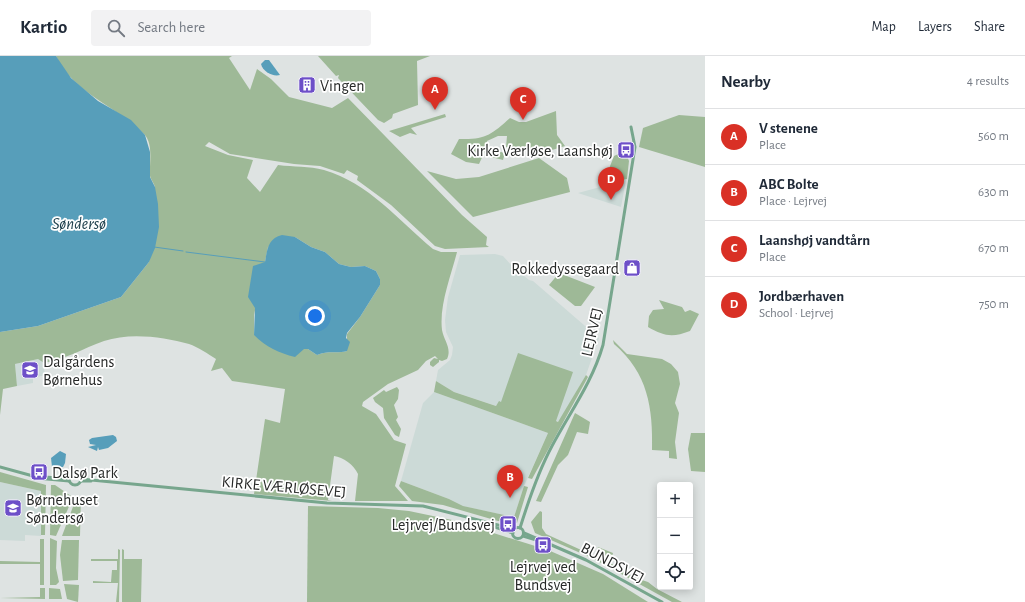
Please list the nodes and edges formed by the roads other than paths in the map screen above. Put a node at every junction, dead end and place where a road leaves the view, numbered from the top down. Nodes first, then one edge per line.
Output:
1 (631, 127) dead end
2 (0, 467) edge
3 (69, 480) junction
4 (81, 480) junction
5 (468, 517) junction
6 (520, 528) junction
7 (514, 530) junction
8 (513, 534) junction
9 (524, 535) junction
10 (661, 601) edge

1 - 6 street, LEJRVEJ
2 - 3 street
3 - 4 street
3 - 4 street
4 - 5 street, KIRKE VÆRLØSEVEJ
5 - 7 street, KIRKE VÆRLØSEVEJ
5 - 8 street, KIRKE VÆRLØSEVEJ
6 - 7 street
6 - 9 street
7 - 8 street
8 - 9 street, BUNDSVEJ
9 - 10 street, BUNDSVEJ

